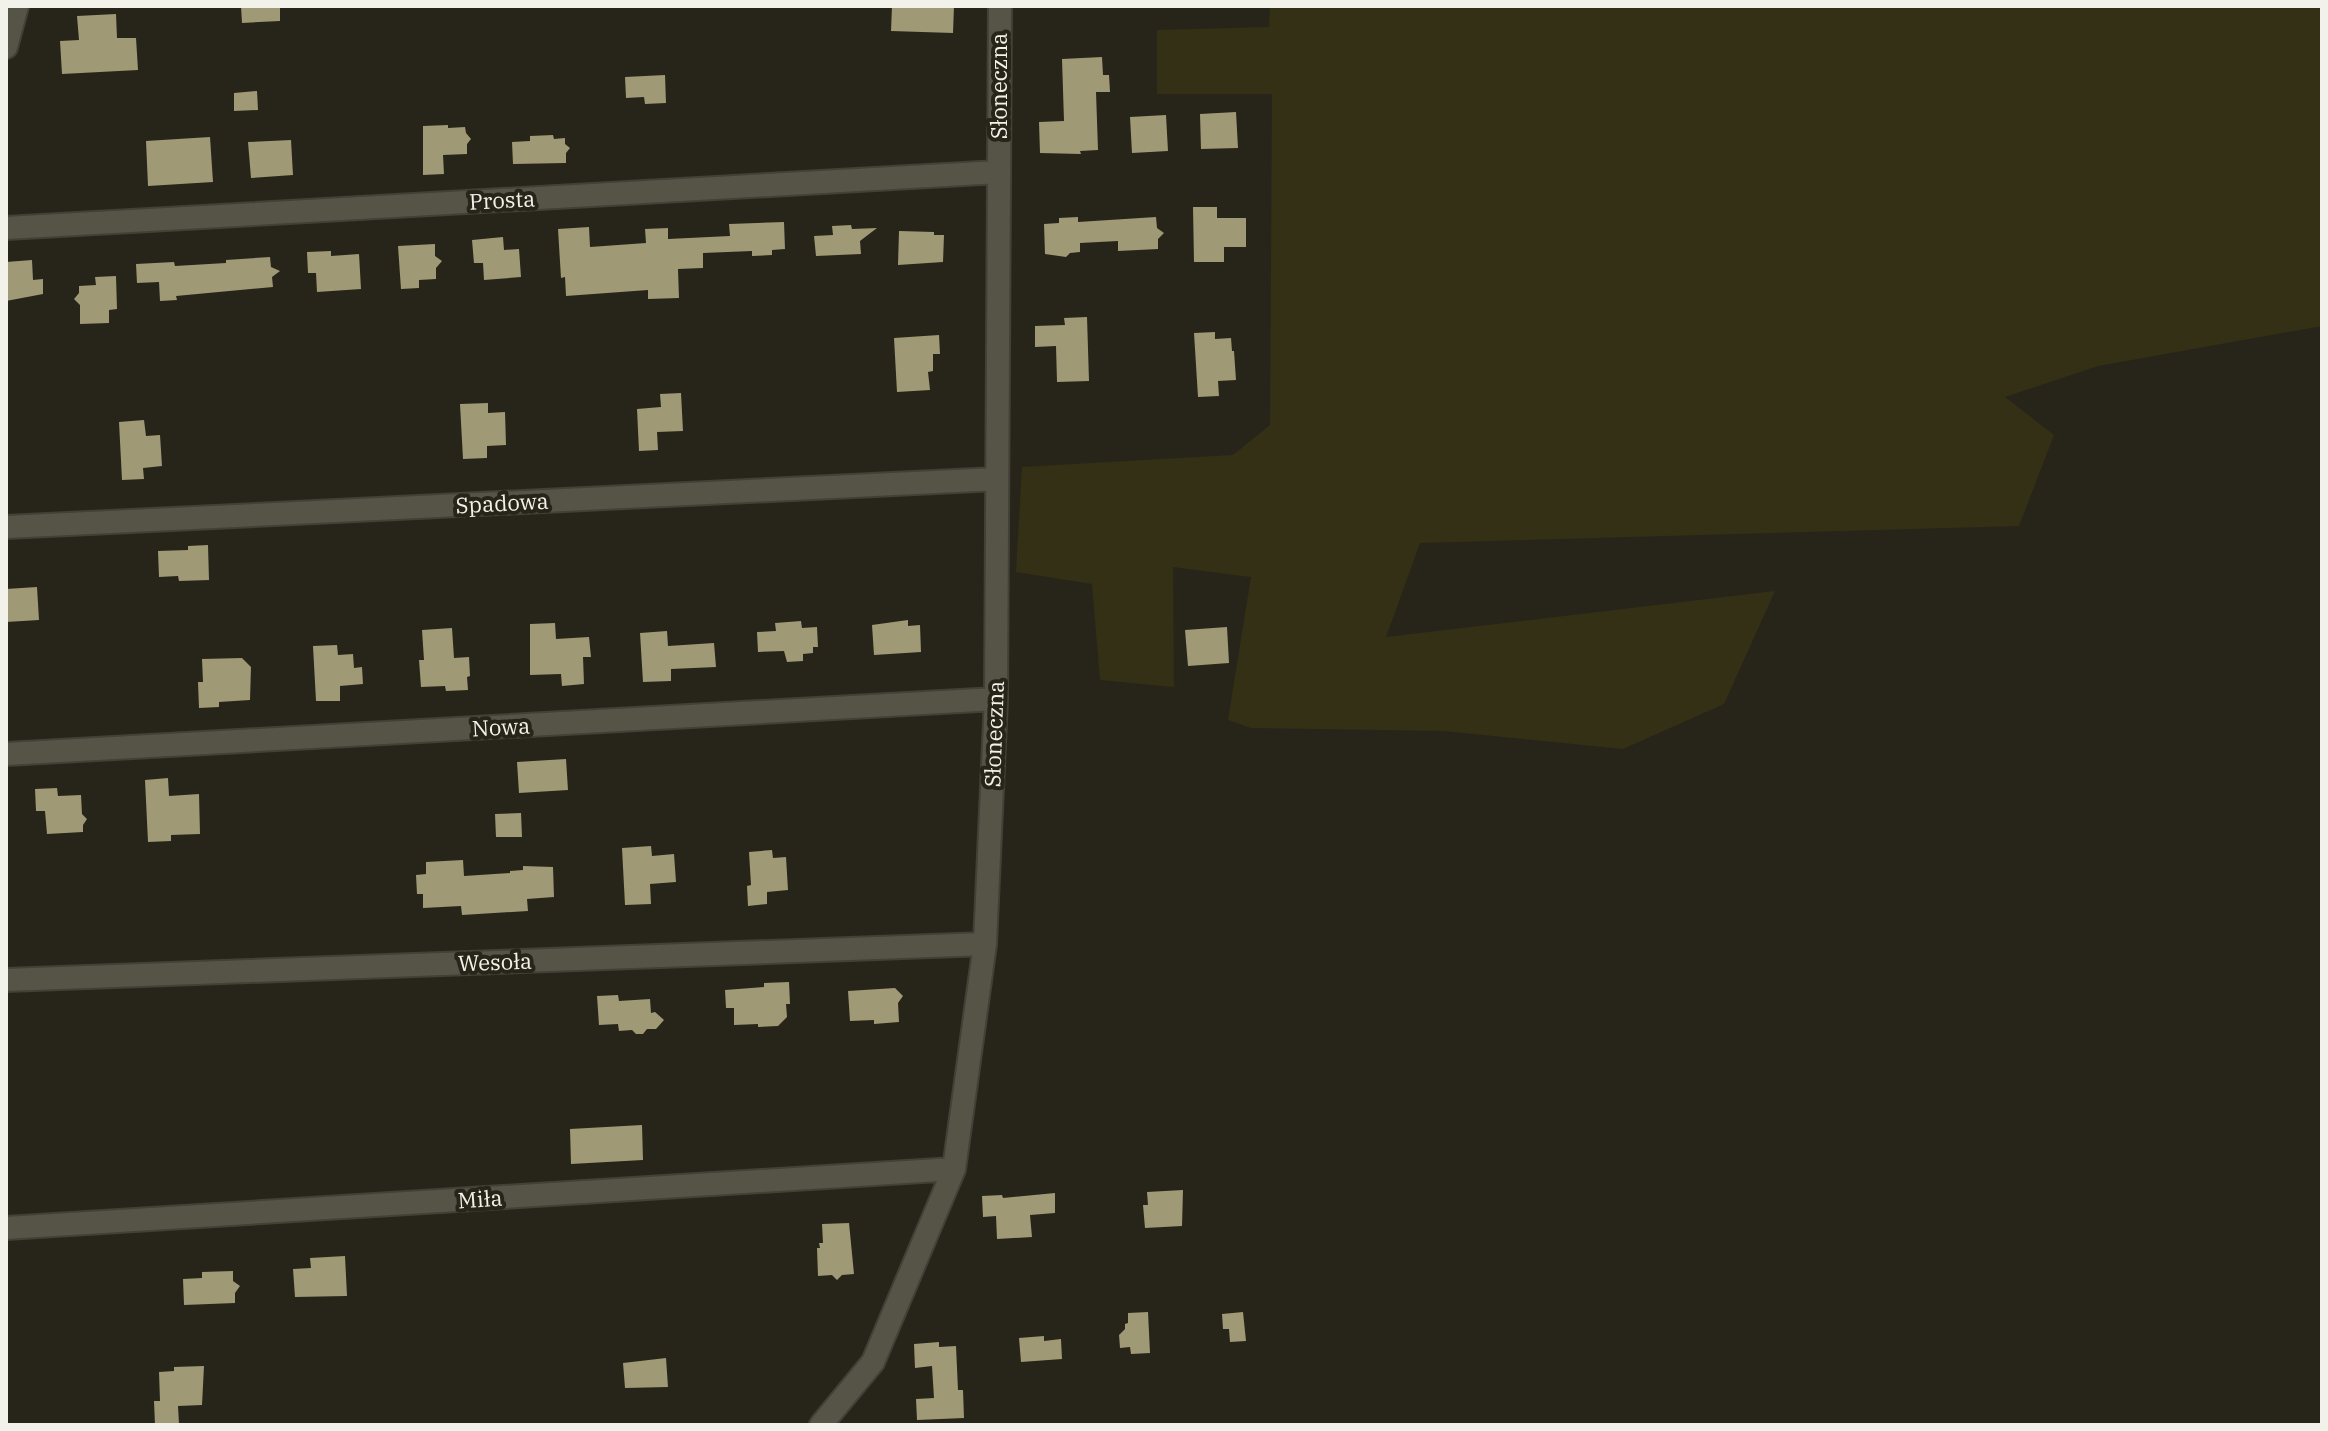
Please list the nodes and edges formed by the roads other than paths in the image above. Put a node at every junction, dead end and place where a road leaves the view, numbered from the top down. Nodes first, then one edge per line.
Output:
1 (17, 6) edge
2 (1000, 6) edge
3 (6, 47) edge
4 (999, 172) junction
5 (6, 228) edge
6 (997, 479) junction
7 (6, 527) edge
8 (996, 699) junction
9 (6, 754) edge
10 (985, 944) junction
11 (6, 980) edge
12 (954, 1169) junction
13 (6, 1228) edge
14 (821, 1425) edge

1 - 3 street
2 - 4 street, Słoneczna
4 - 5 street, Prosta
4 - 6 street, Słoneczna
6 - 7 street, Spadowa
6 - 8 street, Słoneczna
8 - 9 street, Nowa
8 - 10 street, Słoneczna
10 - 11 street, Wesoła
10 - 12 street, Słoneczna
12 - 13 street, Miła
12 - 14 street, Słoneczna

